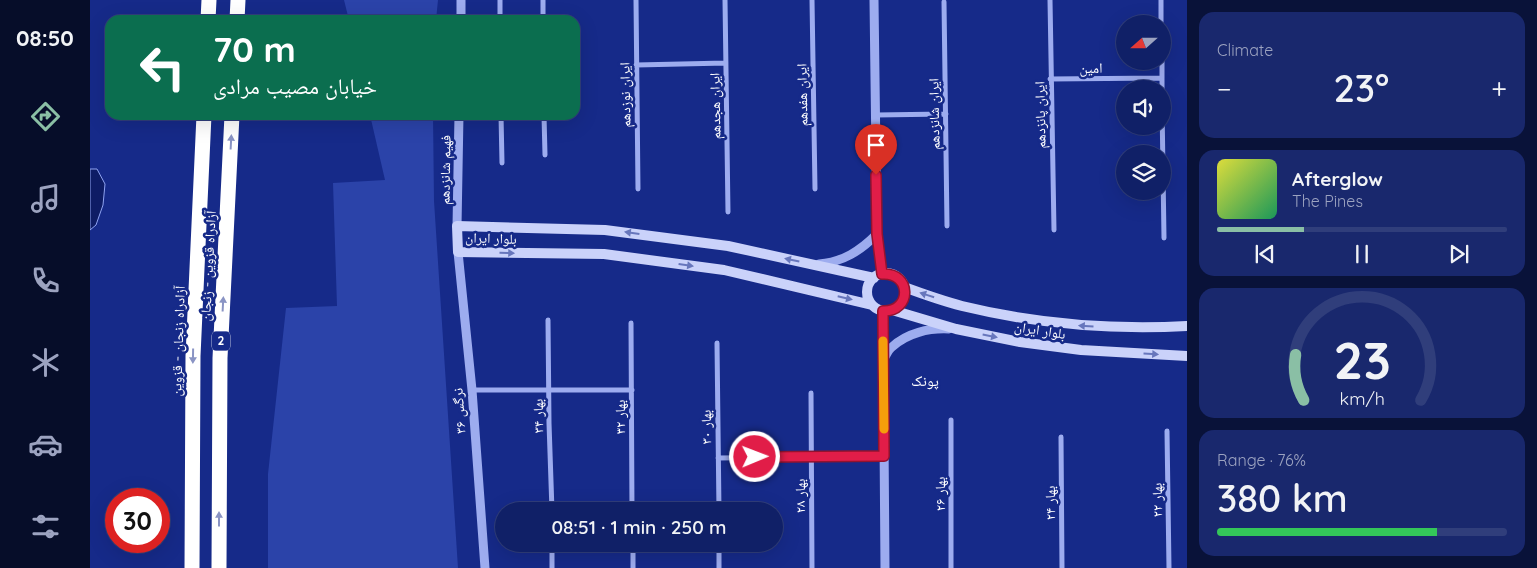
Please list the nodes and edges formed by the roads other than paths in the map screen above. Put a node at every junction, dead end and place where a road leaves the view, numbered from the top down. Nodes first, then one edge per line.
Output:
1 (209, 0) edge
2 (238, 0) edge
3 (461, 0) edge
4 (500, 0) edge
5 (543, 0) edge
6 (636, 0) edge
7 (725, 0) edge
8 (812, 0) edge
9 (874, 0) edge
10 (1050, 0) edge
11 (1161, 0) edge
12 (944, 2) dead end
13 (208, 15) edge
14 (237, 15) edge
15 (461, 15) edge
16 (500, 15) edge
17 (543, 15) edge
18 (1161, 15) edge
19 (726, 63) junction
20 (636, 65) junction
21 (1162, 70) edge
22 (1162, 78) joint
23 (1050, 80) junction
24 (946, 114) junction
25 (876, 115) junction
26 (204, 120) edge
27 (232, 120) edge
28 (459, 120) edge
29 (501, 120) edge
30 (544, 120) edge
31 (1162, 135) edge
32 (545, 155) dead end
33 (502, 163) dead end
34 (638, 189) dead end
35 (815, 190) dead end
36 (728, 212) dead end
37 (457, 226) junction
38 (947, 226) dead end
39 (1054, 230) dead end
40 (877, 234) junction
41 (1164, 238) dead end
42 (458, 252) junction
43 (812, 265) junction
44 (878, 276) junction
45 (904, 288) junction
46 (872, 305) junction
47 (888, 310) junction
48 (548, 320) dead end
49 (631, 323) dead end
50 (1187, 326) edge
51 (956, 329) junction
52 (717, 343) dead end
53 (1187, 356) edge
54 (883, 360) junction
55 (472, 390) junction
56 (548, 390) junction
57 (632, 390) junction
58 (811, 393) dead end
59 (951, 420) dead end
60 (1167, 431) dead end
61 (1061, 437) dead end
62 (884, 456) junction
63 (811, 457) junction
64 (718, 458) junction
65 (552, 502) edge
66 (632, 502) edge
67 (719, 502) edge
68 (552, 552) edge
69 (632, 552) edge
70 (719, 552) edge
71 (192, 568) edge
72 (219, 568) edge
73 (485, 568) edge
74 (552, 568) edge
75 (633, 568) edge
76 (719, 568) edge
77 (812, 568) edge
78 (885, 568) edge
79 (951, 568) edge
80 (1062, 568) edge
81 (1169, 568) edge

1 - 13 highway
2 - 14 highway
3 - 15 street
4 - 16 street
5 - 17 street
6 - 20 street, ایران نوزدهم
7 - 19 street, ایران هجدهم
8 - 35 street, ایران هفدهم
9 - 25 street
10 - 23 street, ایران پانزدهم
11 - 18 street
12 - 24 street, ایران شانزدهم
19 - 20 street
19 - 36 street, ایران هجدهم
20 - 34 street, ایران نوزدهم
21 - 22 street
22 - 23 street, امین
23 - 39 street, ایران پانزدهم
24 - 25 street
24 - 38 street, ایران شانزدهم
25 - 40 street
26 -> 71 highway, آزادراه زنجان - قزوین / 2
72 -> 27 highway, آزادراه قزوین - زنجان / 2
28 - 37 street, فهیم شانزدهم
29 - 33 street
30 - 32 street
31 - 41 street
37 - 42 main road, بلوار ایران
43 -> 37 main road, بلوار ایران
40 - 43 street
40 - 44 street
42 -> 46 main road, بلوار ایران
42 - 55 street, نرگس ۳۶
43 - 44 main road, بلوار ایران
44 - 45 main road
44 - 46 main road
45 - 47 main road
50 -> 45 main road, بلوار ایران
46 - 47 main road
47 - 51 main road, بلوار ایران
47 - 54 street
48 - 56 street, بهار ۳۴
49 - 57 street, بهار ۳۲
51 -> 53 main road, بلوار ایران
51 - 54 street
52 - 64 street, بهار ۳۰
54 - 62 street
55 - 56 street
55 - 73 street, نرگس ۳۶
56 - 57 street
56 - 65 street, بهار ۳۴
57 - 66 street, بهار ۳۲
58 - 63 street, بهار ۲۸
59 - 79 street, بهار ۲۶
60 - 81 street, بهار ۲۲
61 - 80 street, بهار ۲۴
62 - 63 street
62 - 78 street
63 - 64 street
63 - 77 street, بهار ۲۸
64 - 67 street, بهار ۳۰
68 - 74 street
69 - 75 street
70 - 76 street

